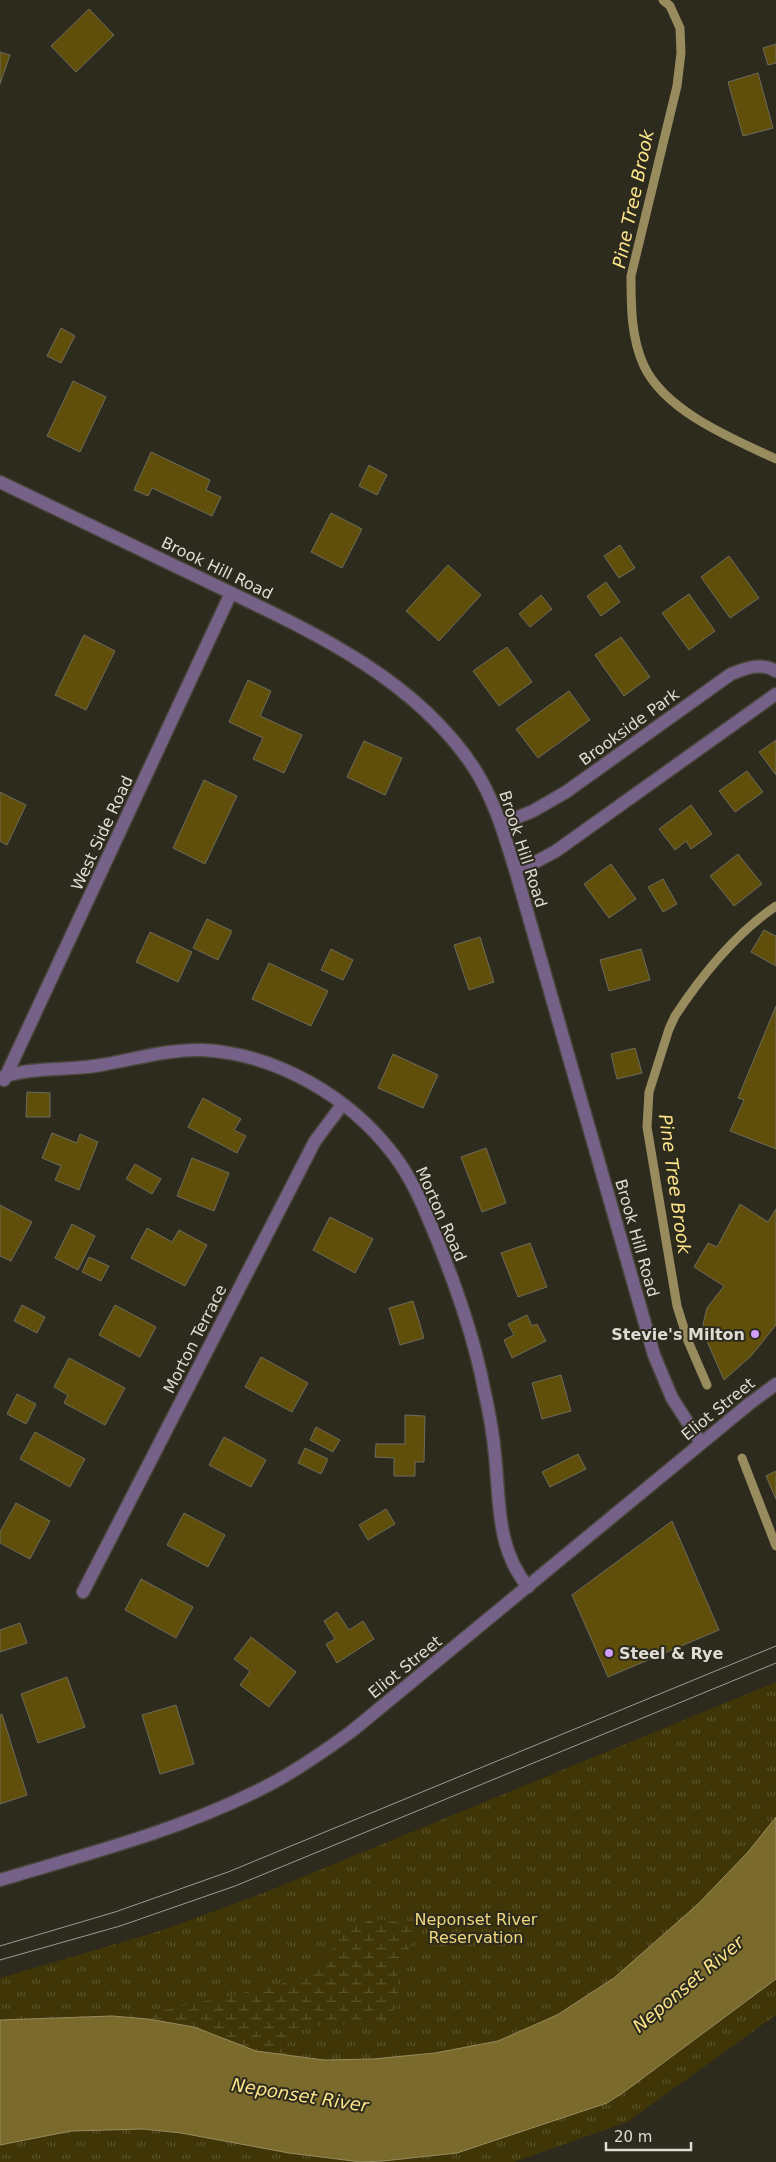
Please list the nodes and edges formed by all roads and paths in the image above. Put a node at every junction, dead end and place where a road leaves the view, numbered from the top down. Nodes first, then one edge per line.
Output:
1 (0, 482) edge
2 (232, 593) junction
3 (776, 671) edge
4 (776, 694) edge
5 (501, 824) junction
6 (516, 869) junction
7 (2, 1080) edge
8 (342, 1105) junction
9 (776, 1384) edge
10 (701, 1443) junction
11 (528, 1587) junction
12 (83, 1592) dead end
13 (0, 1880) edge

1 - 2 street, Brook Hill Road
2 - 5 street, Brook Hill Road
2 - 7 street, West Side Road
3 - 5 street, Brookside Park
4 - 6 street
5 - 6 street, Brook Hill Road
6 - 10 street, Brook Hill Road
7 - 8 street, Morton Road
8 - 11 street, Morton Road
8 - 12 street, Morton Terrace
9 - 10 street, Eliot Street
10 - 11 street, Eliot Street
11 - 13 street, Eliot Street

